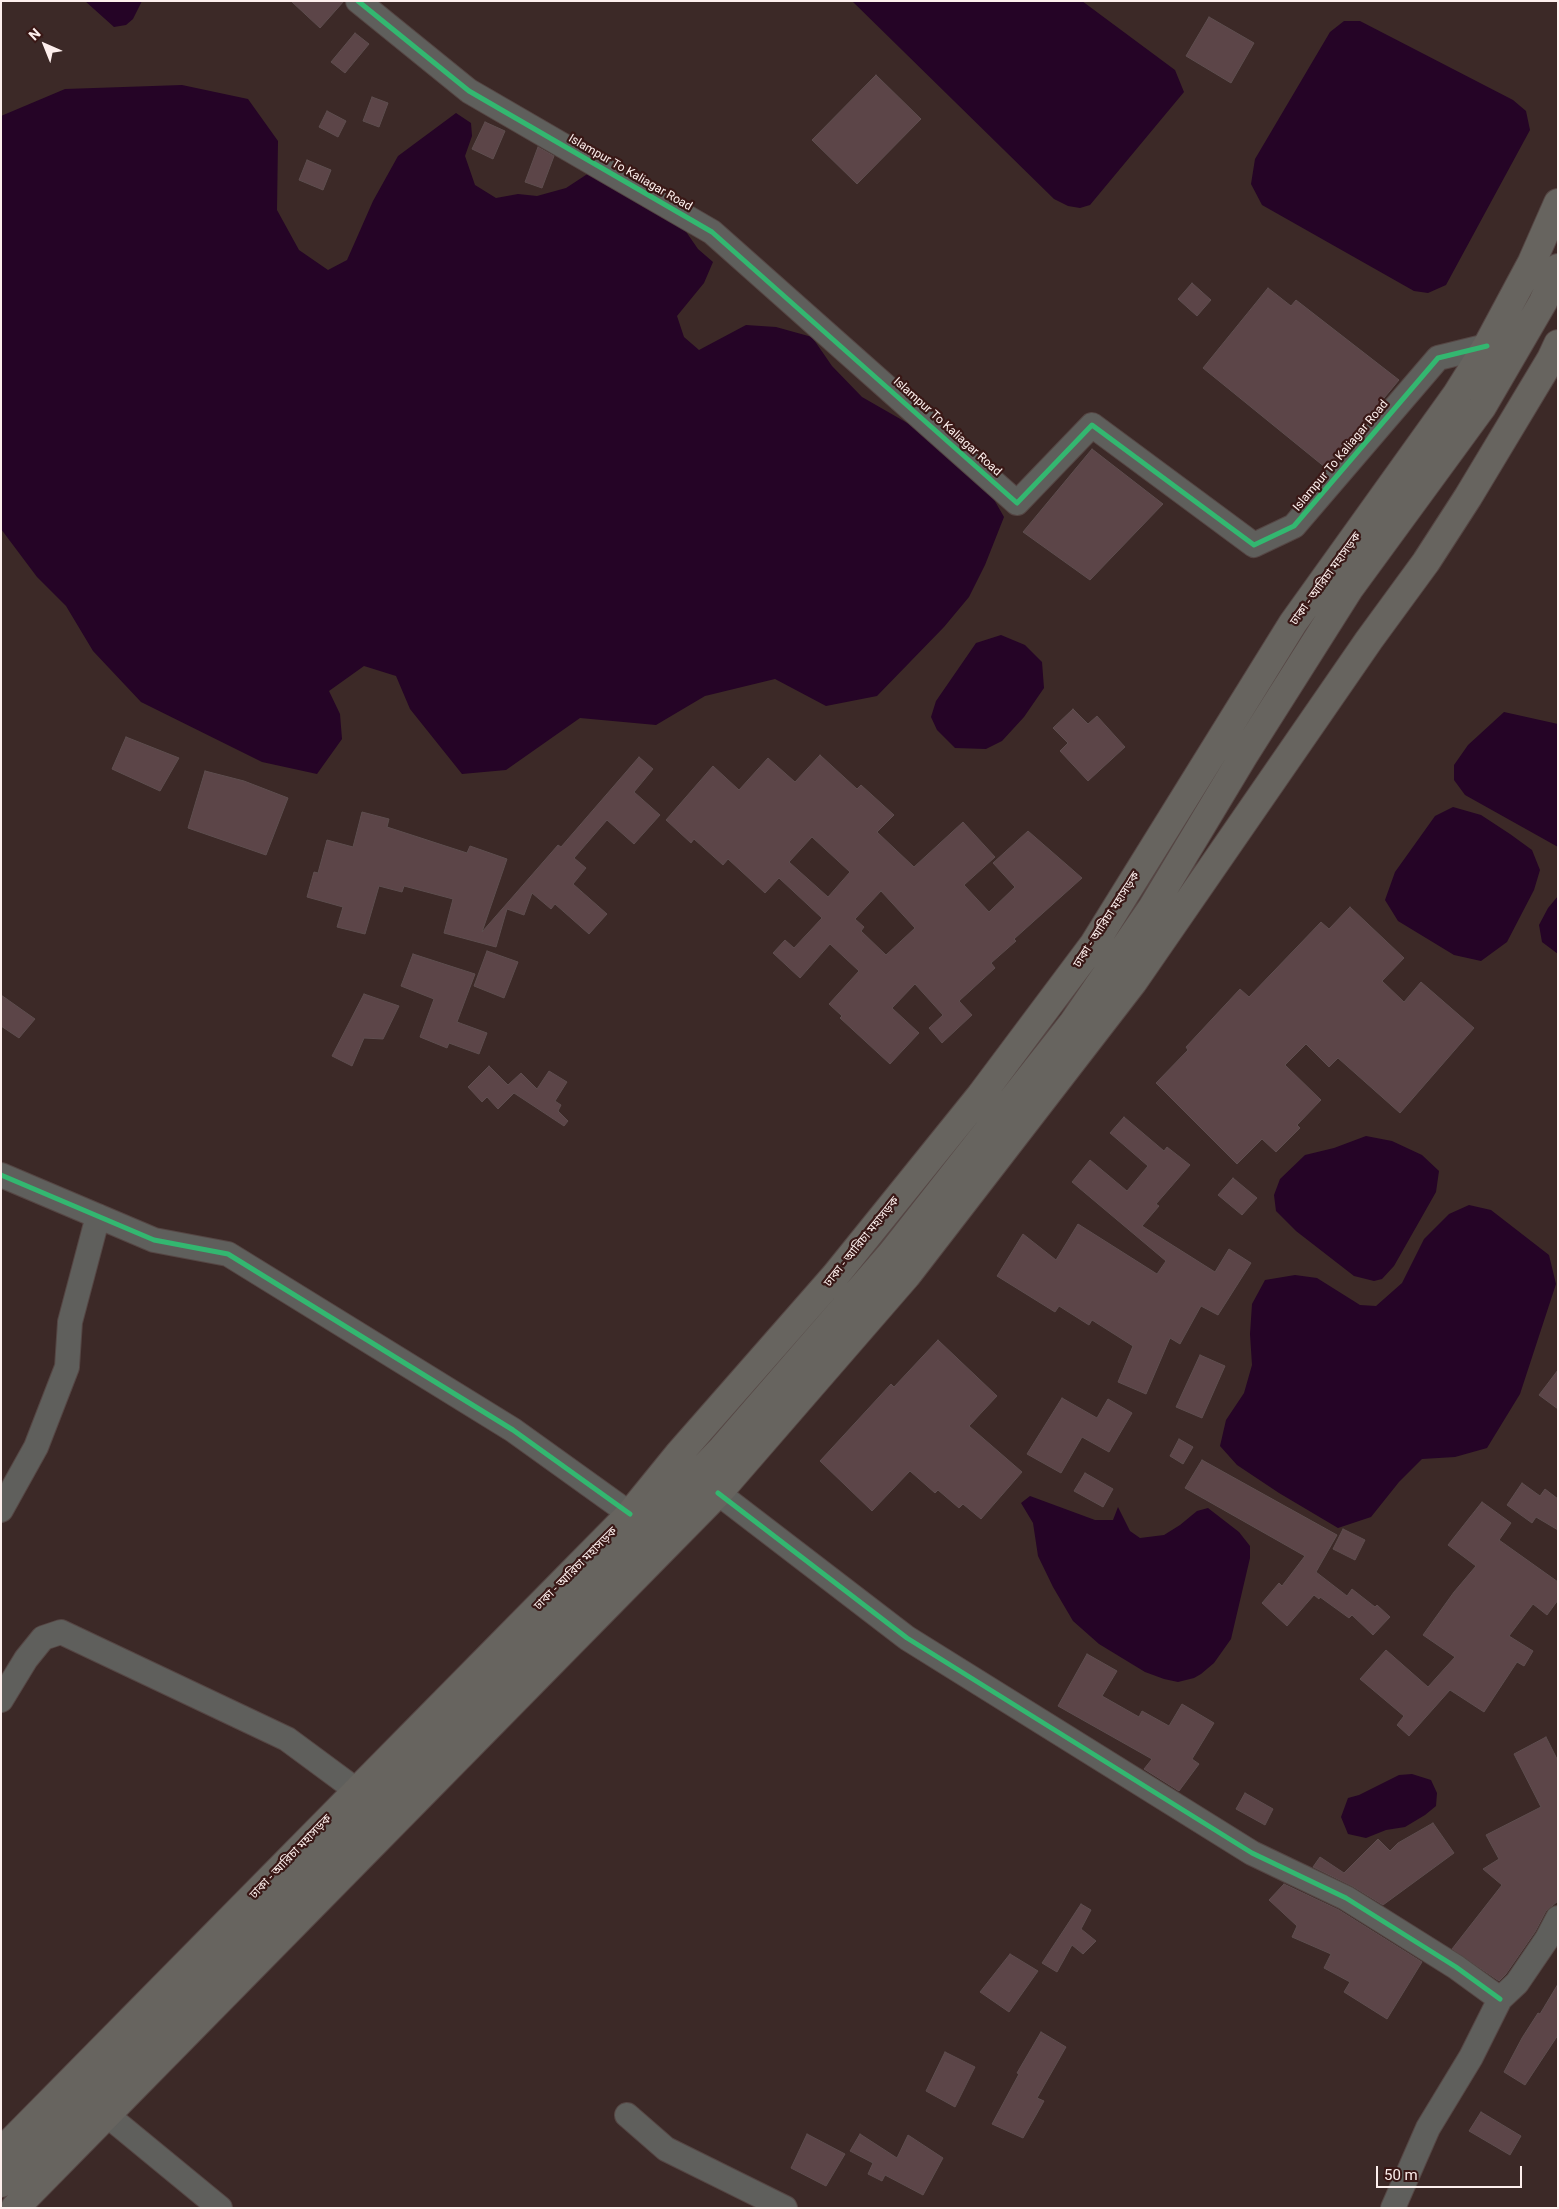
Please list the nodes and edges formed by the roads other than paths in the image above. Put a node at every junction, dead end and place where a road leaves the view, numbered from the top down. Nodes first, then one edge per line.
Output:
1 (358, 1) edge
2 (1558, 203) edge
3 (1558, 268) edge
4 (1487, 346) junction
5 (1556, 356) edge
6 (1, 1175) edge
7 (98, 1216) junction
8 (718, 1493) junction
9 (1, 1510) edge
10 (630, 1514) junction
11 (1, 1700) edge
12 (356, 1790) junction
13 (1558, 1918) edge
14 (1500, 1999) junction
15 (107, 2115) junction
16 (627, 2115) dead end
17 (1, 2152) edge
18 (1, 2183) edge
19 (216, 2207) edge
20 (15, 2208) edge
21 (785, 2208) edge
22 (1393, 2208) edge

1 - 4 street, Islampur To Kaliagar Road
2 - 4 highway, ঢাকা - আরিচা মহাসড়ক
3 - 18 highway
4 - 10 highway, ঢাকা - আরিচা মহাসড়ক
5 - 8 highway
6 - 7 street
7 - 9 street
7 - 10 street
8 - 14 street
8 - 15 highway
10 - 12 highway, ঢাকা - আরিচা মহাসড়ক
11 - 12 street
12 - 17 highway, ঢাকা - আরিচা মহাসড়ক
13 - 14 street
14 - 22 street
15 - 19 street
15 - 20 highway
16 - 21 street

